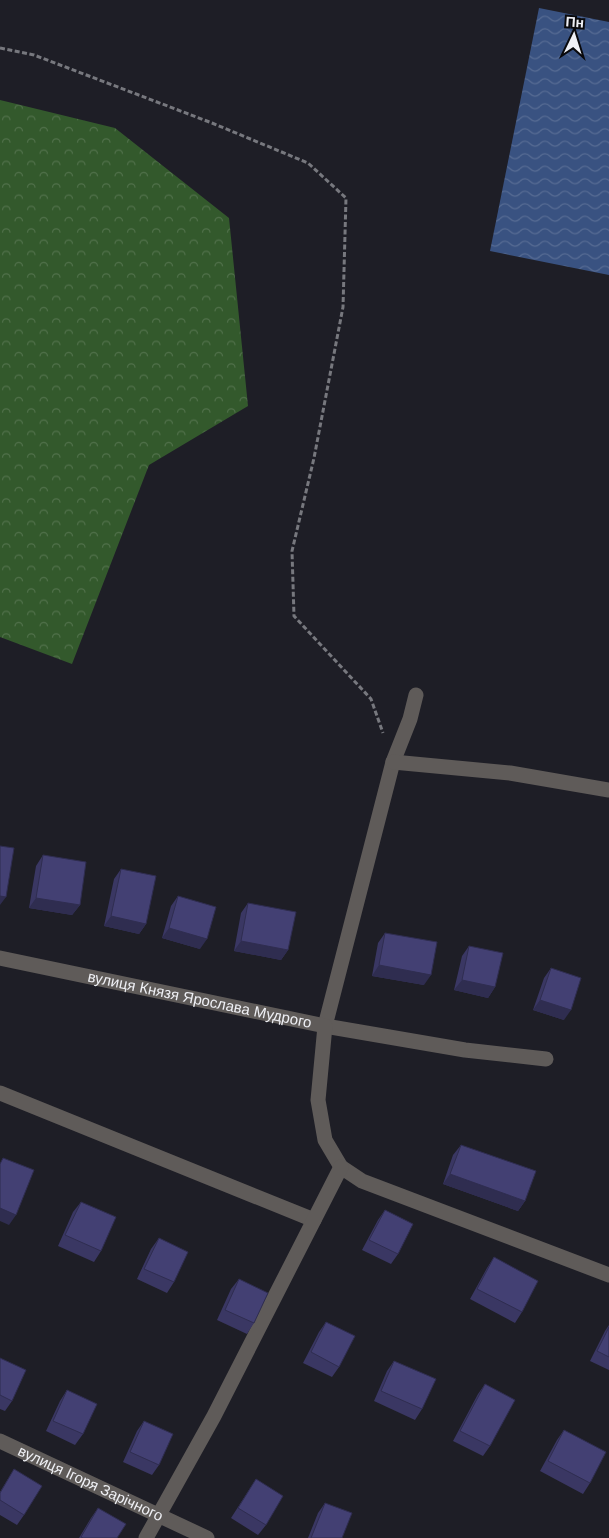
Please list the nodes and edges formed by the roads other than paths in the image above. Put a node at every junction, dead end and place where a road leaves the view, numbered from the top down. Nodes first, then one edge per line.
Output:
1 (416, 695) dead end
2 (394, 762) junction
3 (609, 790) edge
4 (0, 958) edge
5 (325, 1026) junction
6 (546, 1059) dead end
7 (0, 1093) edge
8 (341, 1167) junction
9 (314, 1220) junction
10 (609, 1275) edge
11 (0, 1441) edge
12 (158, 1515) junction
13 (146, 1538) edge
14 (207, 1538) edge

1 - 2 street
2 - 3 street
2 - 5 street
4 - 5 street, вулиця Князя Ярослава Мудрого
5 - 6 street
5 - 8 street, вулиця Князя Ярослава Мудрого
7 - 9 street
8 - 9 street
8 - 10 street, вулиця Князя Ярослава Мудрого
9 - 12 street
11 - 12 street, вулиця Ігоря Зарічного
12 - 13 street
12 - 14 street, вулиця Ігоря Зарічного

